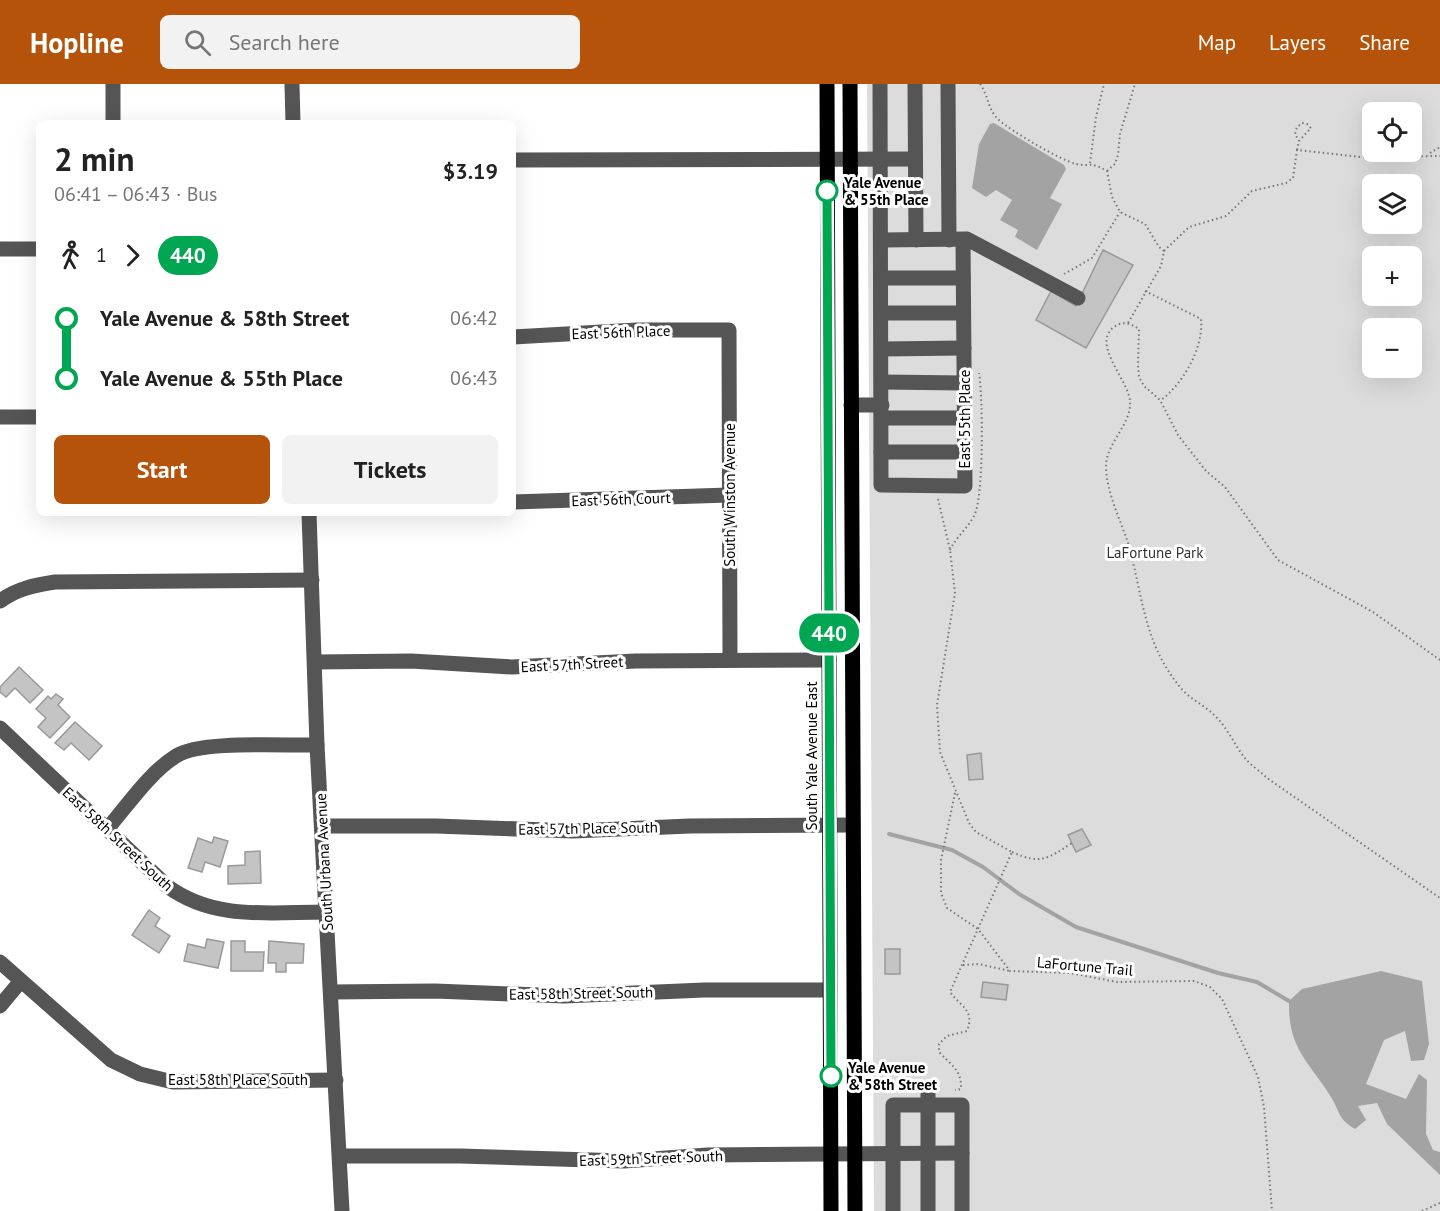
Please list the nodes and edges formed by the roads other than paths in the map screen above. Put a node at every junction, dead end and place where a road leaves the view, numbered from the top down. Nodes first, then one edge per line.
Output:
1 (113, 84) edge
2 (292, 84) edge
3 (827, 84) edge
4 (850, 84) edge
5 (880, 84) edge
6 (915, 84) edge
7 (948, 84) edge
8 (113, 120) edge
9 (292, 120) edge
10 (827, 158) junction
11 (850, 158) junction
12 (882, 158) junction
13 (915, 159) junction
14 (516, 160) edge
15 (882, 240) junction
16 (916, 240) junction
17 (956, 240) junction
18 (0, 249) edge
19 (36, 249) edge
20 (882, 278) junction
21 (963, 278) junction
22 (1078, 298) dead end
23 (882, 313) junction
24 (963, 313) junction
25 (729, 330) joint
26 (516, 337) edge
27 (964, 348) junction
28 (882, 349) junction
29 (882, 382) junction
30 (964, 382) junction
31 (851, 405) junction
32 (882, 411) junction
33 (0, 417) edge
34 (36, 417) edge
35 (964, 418) junction
36 (881, 452) junction
37 (965, 452) junction
38 (729, 495) junction
39 (516, 502) edge
40 (309, 516) edge
41 (312, 580) junction
42 (0, 601) edge
43 (730, 660) junction
44 (829, 660) junction
45 (316, 662) junction
46 (0, 728) edge
47 (317, 745) junction
48 (830, 825) junction
49 (853, 825) junction
50 (322, 826) junction
51 (107, 829) junction
52 (326, 912) junction
53 (0, 962) edge
54 (20, 982) junction
55 (830, 990) junction
56 (331, 992) junction
57 (0, 1006) edge
58 (336, 1080) junction
59 (928, 1100) junction
60 (893, 1153) junction
61 (928, 1153) junction
62 (962, 1153) junction
63 (831, 1154) junction
64 (855, 1154) junction
65 (340, 1156) junction
66 (342, 1211) edge
67 (831, 1211) edge
68 (855, 1211) edge
69 (893, 1211) edge
70 (928, 1211) edge
71 (962, 1211) edge

1 - 8 street
2 - 9 street
3 - 10 main road, South Yale Avenue East
4 - 11 main road
5 - 12 street, East 55th Place
6 - 13 street
7 - 17 street, East 55th Place
10 - 11 street
10 - 14 street
10 - 44 main road, South Yale Avenue East
11 - 12 street
11 - 31 main road
12 - 13 street
12 - 15 street, East 55th Place
13 - 16 street
15 - 16 street
15 - 20 street, East 55th Place
16 - 17 street
17 - 21 street, East 55th Place
17 - 22 street
18 - 19 street
20 - 21 street
20 - 23 street, East 55th Place
21 - 24 street, East 55th Place
23 - 24 street
23 - 28 street, East 55th Place
24 - 27 street, East 55th Place
25 - 26 street, East 56th Place
25 - 38 street, South Winston Avenue
27 - 28 street
27 - 30 street, East 55th Place
28 - 29 street, East 55th Place
29 - 30 street
29 - 32 street, East 55th Place
30 - 35 street, East 55th Place
31 - 32 street
31 - 49 main road
32 - 35 street
32 - 36 street, East 55th Place
33 - 34 street
35 - 37 street, East 55th Place
36 - 37 street
36 - 37 street, East 55th Place
38 - 39 street, East 56th Court
38 - 43 street, South Winston Avenue
40 - 41 street, South Urbana Avenue
41 - 42 street
41 - 45 street, South Urbana Avenue
43 - 44 street, East 57th Street
43 - 45 street, East 57th Street
44 - 48 main road, South Yale Avenue East
45 - 47 street, South Urbana Avenue
46 - 51 street, East 58th Street South
47 - 50 street, South Urbana Avenue
47 - 51 street
48 - 49 street, East 57th Place South
48 - 50 street, East 57th Place South
48 - 55 main road, South Yale Avenue East
49 - 64 main road
50 - 52 street, South Urbana Avenue
51 - 52 street, East 58th Street South
52 - 56 street, South Urbana Avenue
53 - 54 street, East 58th Place South
54 - 57 street
54 - 58 street, East 58th Place South
55 - 56 street, East 58th Street South
55 - 63 main road, South Yale Avenue East
56 - 58 street, South Urbana Avenue
58 - 65 street, South Urbana Avenue
59 - 60 street
59 - 61 street
59 - 62 street
60 - 61 street, East 59th Street South
60 - 64 street, East 59th Street South
60 - 69 street
61 - 62 street, East 59th Street South
61 - 70 street
62 - 71 street
63 - 64 street, East 59th Street South
63 - 65 street, East 59th Street South
63 - 67 main road, South Yale Avenue East
64 - 68 main road
65 - 66 street, South Urbana Avenue

